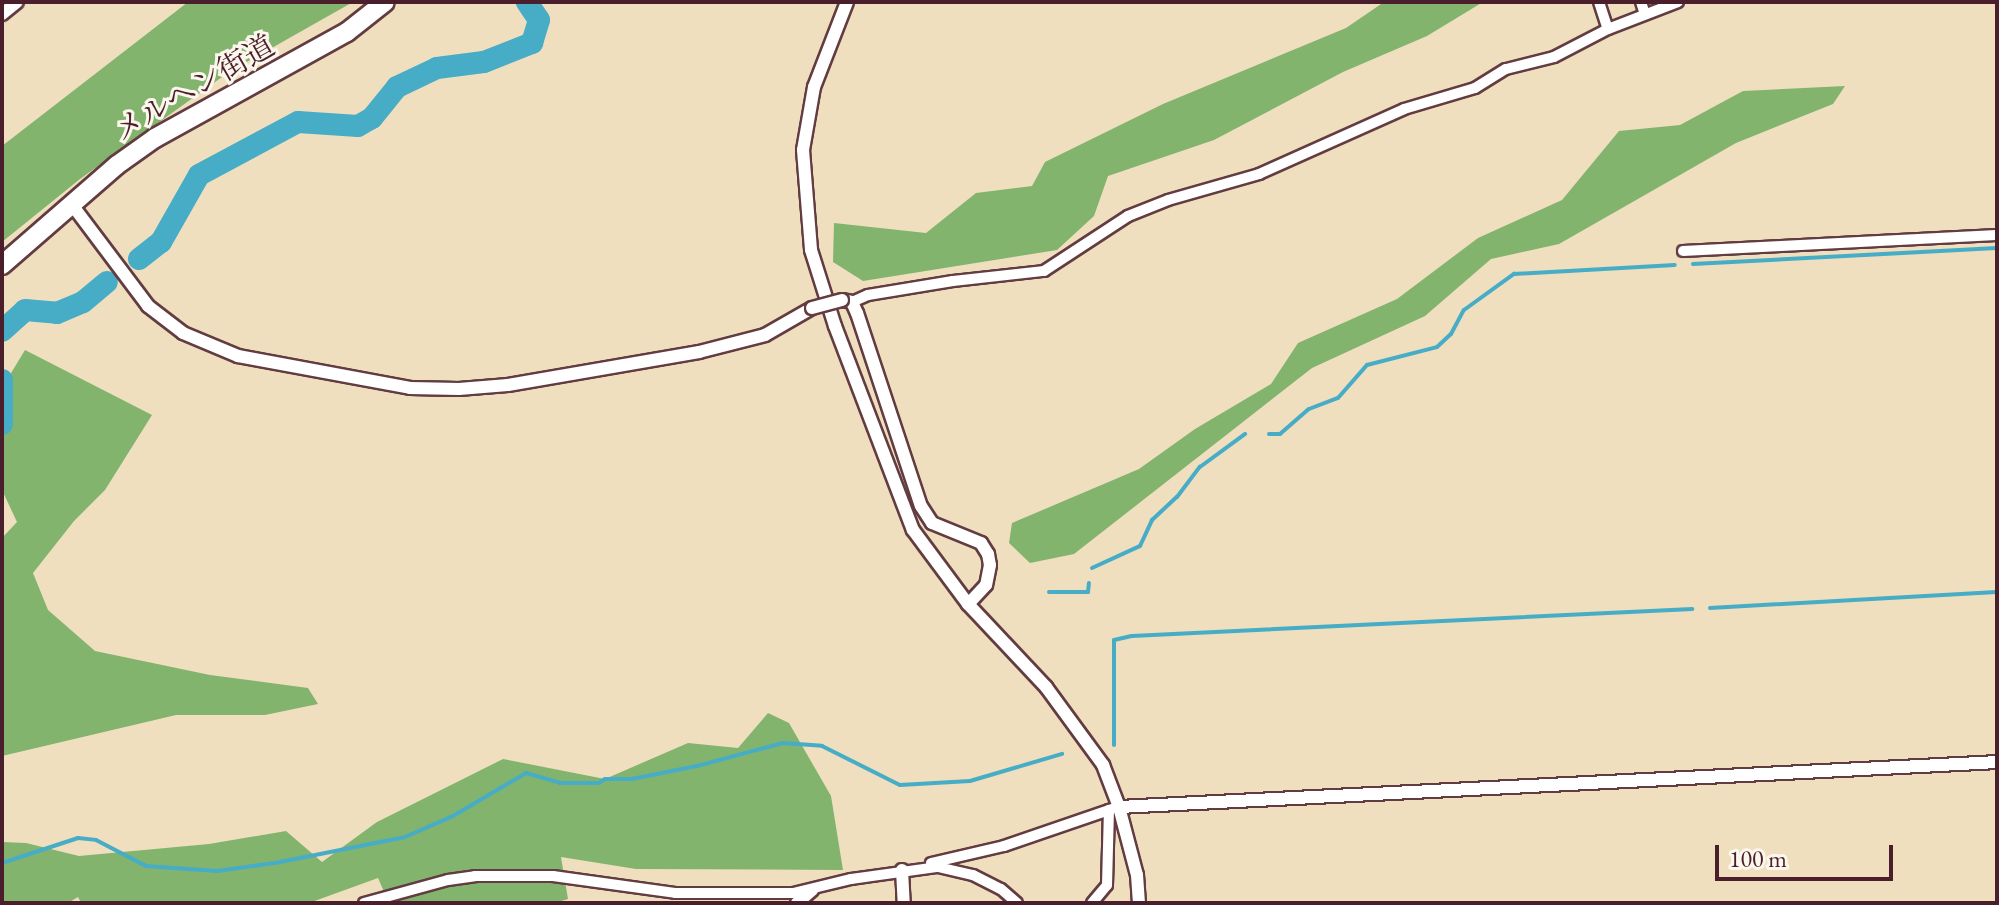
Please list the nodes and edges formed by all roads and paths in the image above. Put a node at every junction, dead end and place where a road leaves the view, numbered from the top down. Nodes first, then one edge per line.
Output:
1 (17, 2) edge
2 (385, 2) edge
3 (847, 2) edge
4 (1599, 2) edge
5 (1641, 2) edge
6 (1678, 2) edge
7 (2, 14) edge
8 (1645, 14) junction
9 (1608, 29) junction
10 (73, 206) junction
11 (1997, 235) edge
12 (1683, 251) dead end
13 (2, 265) edge
14 (847, 301) junction
15 (968, 604) junction
16 (1997, 762) edge
17 (1114, 809) junction
18 (902, 870) junction
19 (812, 890) junction
20 (364, 903) edge
21 (797, 903) edge
22 (904, 903) edge
23 (1017, 903) edge
24 (1092, 903) edge
25 (1139, 903) edge

1 - 7 street
2 - 10 highway, メルヘン街道
3 - 15 street
4 - 9 street
5 - 8 street
6 - 8 street
8 - 9 street
9 - 14 street
10 - 13 highway, メルヘン街道
10 - 14 street, bridge
11 - 12 street
14 - 15 street
15 - 17 street
16 - 17 street
17 - 18 street
17 - 24 street
17 - 25 street
18 - 19 street
18 - 22 street
18 - 23 street
19 - 20 street
19 - 21 street

